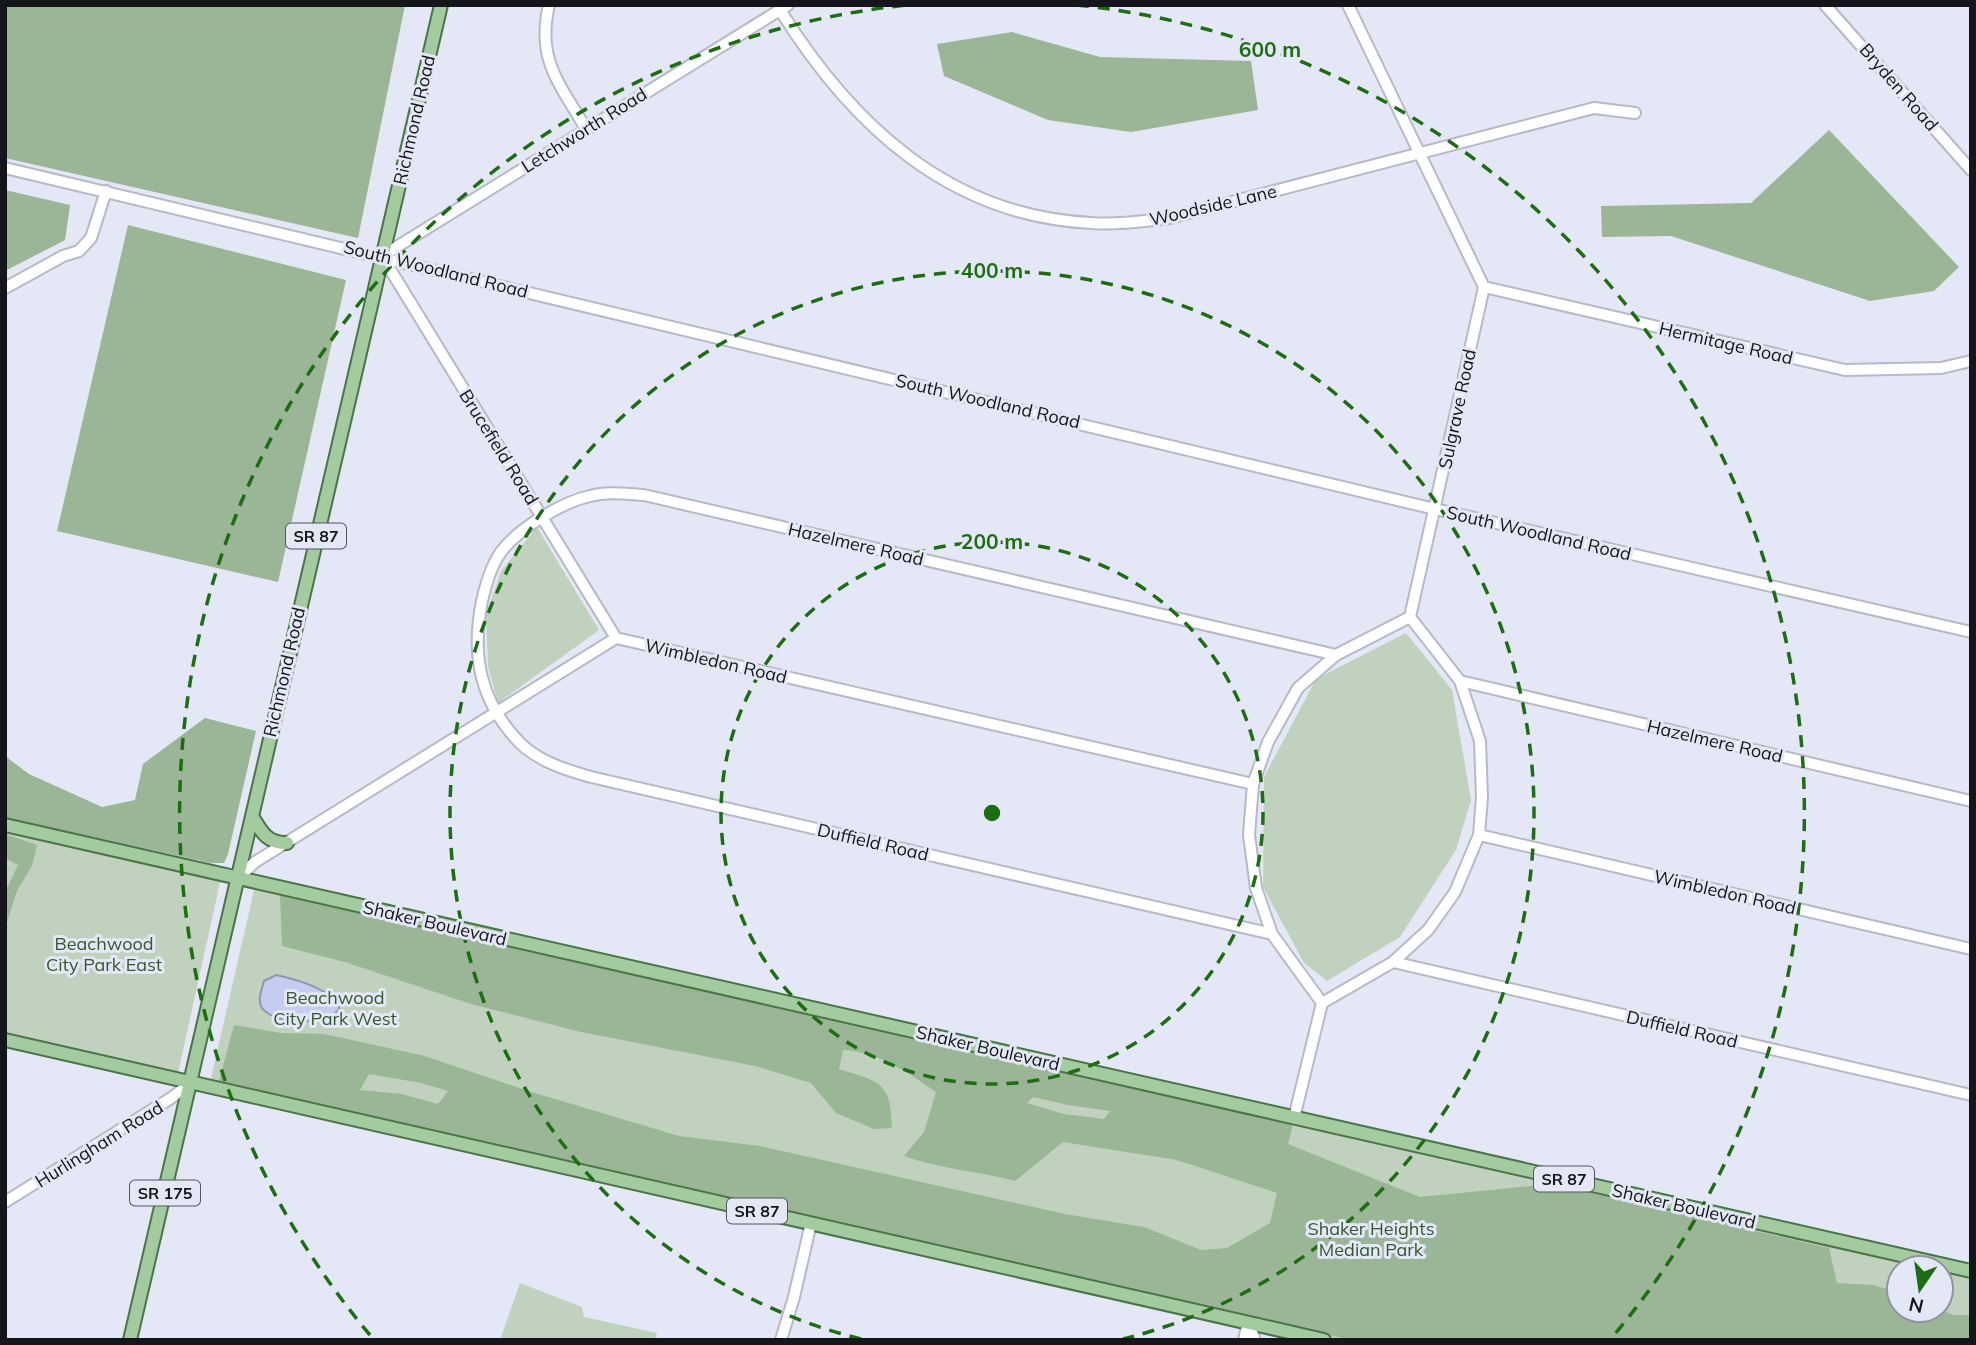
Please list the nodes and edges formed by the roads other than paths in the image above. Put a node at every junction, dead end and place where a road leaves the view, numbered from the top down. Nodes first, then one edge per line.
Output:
1 (441, 5) edge
2 (549, 5) edge
3 (1348, 5) edge
4 (1825, 5) edge
5 (784, 7) edge
6 (1635, 113) dead end
7 (586, 129) junction
8 (1420, 153) junction
9 (5, 167) edge
10 (1971, 170) edge
11 (106, 191) junction
12 (382, 256) junction
13 (1483, 287) junction
14 (5, 288) edge
15 (1971, 361) edge
16 (1435, 509) junction
17 (542, 516) junction
18 (1410, 617) junction
19 (1971, 632) edge
20 (616, 638) junction
21 (1336, 655) junction
22 (1460, 681) junction
23 (495, 711) junction
24 (1253, 784) junction
25 (1971, 801) edge
26 (252, 816) junction
27 (5, 825) edge
28 (1479, 835) junction
29 (287, 844) junction
30 (238, 878) junction
31 (1272, 934) junction
32 (1971, 949) edge
33 (1393, 962) junction
34 (1322, 1003) junction
35 (5, 1040) edge
36 (191, 1083) junction
37 (1971, 1095) edge
38 (1294, 1118) junction
39 (5, 1202) edge
40 (811, 1223) junction
41 (1971, 1271) edge
42 (1248, 1322) junction
43 (130, 1340) edge
44 (781, 1340) edge
45 (1244, 1340) edge
46 (1255, 1340) edge
47 (1324, 1340) edge

1 - 12 main road, Richmond Road / SR 87
2 - 7 street
3 - 8 street
4 - 10 street, Bryden Road
5 - 7 street, Letchworth Road
5 - 8 street, Woodside Lane
6 - 8 street, Woodside Lane
7 - 12 street, Letchworth Road
8 - 13 street
9 - 11 street, South Woodland Road
11 - 12 street, South Woodland Road
11 - 14 street
12 - 16 street, South Woodland Road
12 - 17 street, Brucefield Road
12 - 26 main road, Richmond Road / SR 87
13 - 15 street, Hermitage Road
13 - 16 street, Sulgrave Road
16 - 18 street, Sulgrave Road
16 - 19 street, South Woodland Road
17 - 20 street, Brucefield Road
17 - 21 street, Hazelmere Road
17 - 23 street, Hazelmere Road
18 - 21 street
18 - 22 street
20 - 23 street
20 - 24 street, Wimbledon Road
21 - 24 street
22 - 25 street, Hazelmere Road
22 - 28 street
23 - 29 street
23 - 31 street, Duffield Road
24 - 31 street
26 - 29 main road
26 - 30 main road, Richmond Road / SR 87
27 - 30 main road, Shaker Boulevard
28 - 32 street, Wimbledon Road
28 - 33 street
29 - 30 street
30 - 36 main road, Richmond Road / SR 87
30 - 38 main road, Shaker Boulevard / SR 87
31 - 34 street
33 - 34 street
33 - 37 street, Duffield Road
34 - 38 street
35 - 36 main road
36 - 39 street, Hurlingham Road
36 - 40 main road, SR 87
36 - 43 main road, Richmond Road / SR 175
38 - 41 main road, Shaker Boulevard / SR 87
40 - 42 main road, SR 87
40 - 44 street
42 - 45 street
42 - 46 street
42 - 47 main road, SR 87

